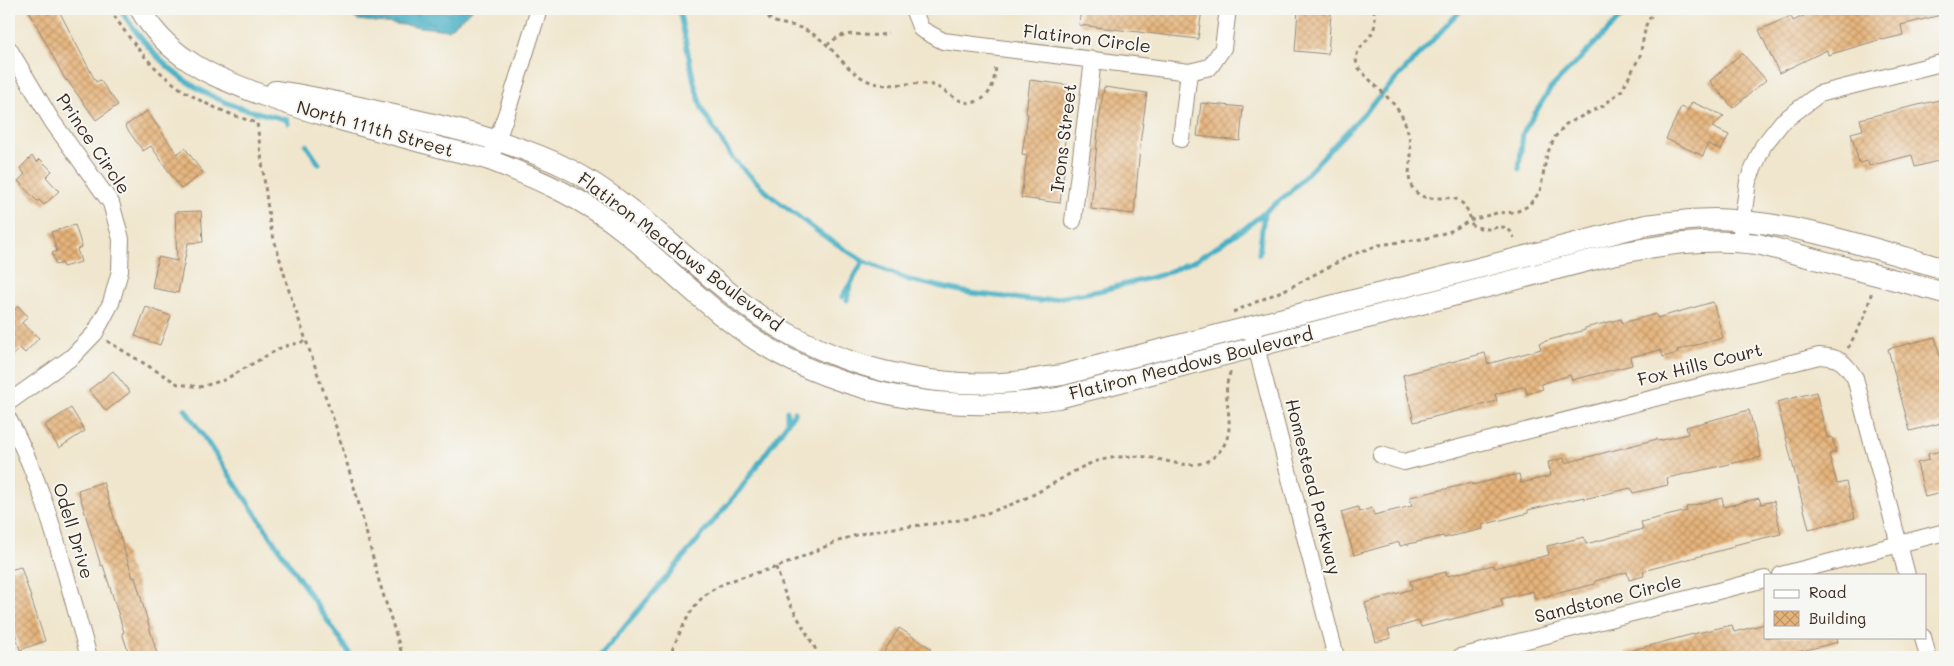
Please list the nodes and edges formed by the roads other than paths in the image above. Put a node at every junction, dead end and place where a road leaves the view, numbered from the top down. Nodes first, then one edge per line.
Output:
1 (140, 9) edge
2 (539, 9) edge
3 (913, 9) edge
4 (1228, 9) edge
5 (9, 49) edge
6 (1093, 60) junction
7 (1945, 62) edge
8 (1189, 72) junction
9 (240, 86) junction
10 (1181, 139) dead end
11 (498, 140) junction
12 (490, 160) junction
13 (1742, 221) junction
14 (1073, 222) dead end
15 (1740, 242) junction
16 (1945, 269) edge
17 (1945, 293) edge
18 (1252, 327) junction
19 (1257, 347) junction
20 (9, 402) edge
21 (9, 420) edge
22 (1381, 455) dead end
23 (1945, 532) edge
24 (1899, 544) junction
25 (1785, 574) edge
26 (1907, 574) edge
27 (1764, 579) edge
28 (1923, 638) edge
29 (89, 657) edge
30 (1336, 657) edge
31 (1460, 657) edge
32 (1928, 657) edge

1 - 9 street, North 111th Street
2 - 11 street
3 - 6 street, Flatiron Circle
4 - 8 street, Flatiron Circle
5 - 20 street, Prince Circle
6 - 8 street, Flatiron Circle
6 - 14 street, Irons Street
7 - 13 street
8 - 10 street
9 - 11 street, North 111th Street
9 - 12 street, North 111th Street
11 - 12 street
11 - 18 street, Flatiron Meadows Boulevard
12 - 19 street, Flatiron Meadows Boulevard
13 - 15 street
13 - 16 street, Flatiron Meadows Boulevard
13 - 18 street, Flatiron Meadows Boulevard
15 - 17 street, Flatiron Meadows Boulevard
15 - 19 street, Flatiron Meadows Boulevard
18 - 19 street, Homestead Parkway
19 - 30 street, Homestead Parkway
21 - 29 street, Odell Drive
22 - 24 street, Fox Hills Court
23 - 24 street
24 - 25 street
24 - 26 street
27 - 31 street, Sandstone Circle
28 - 32 street

